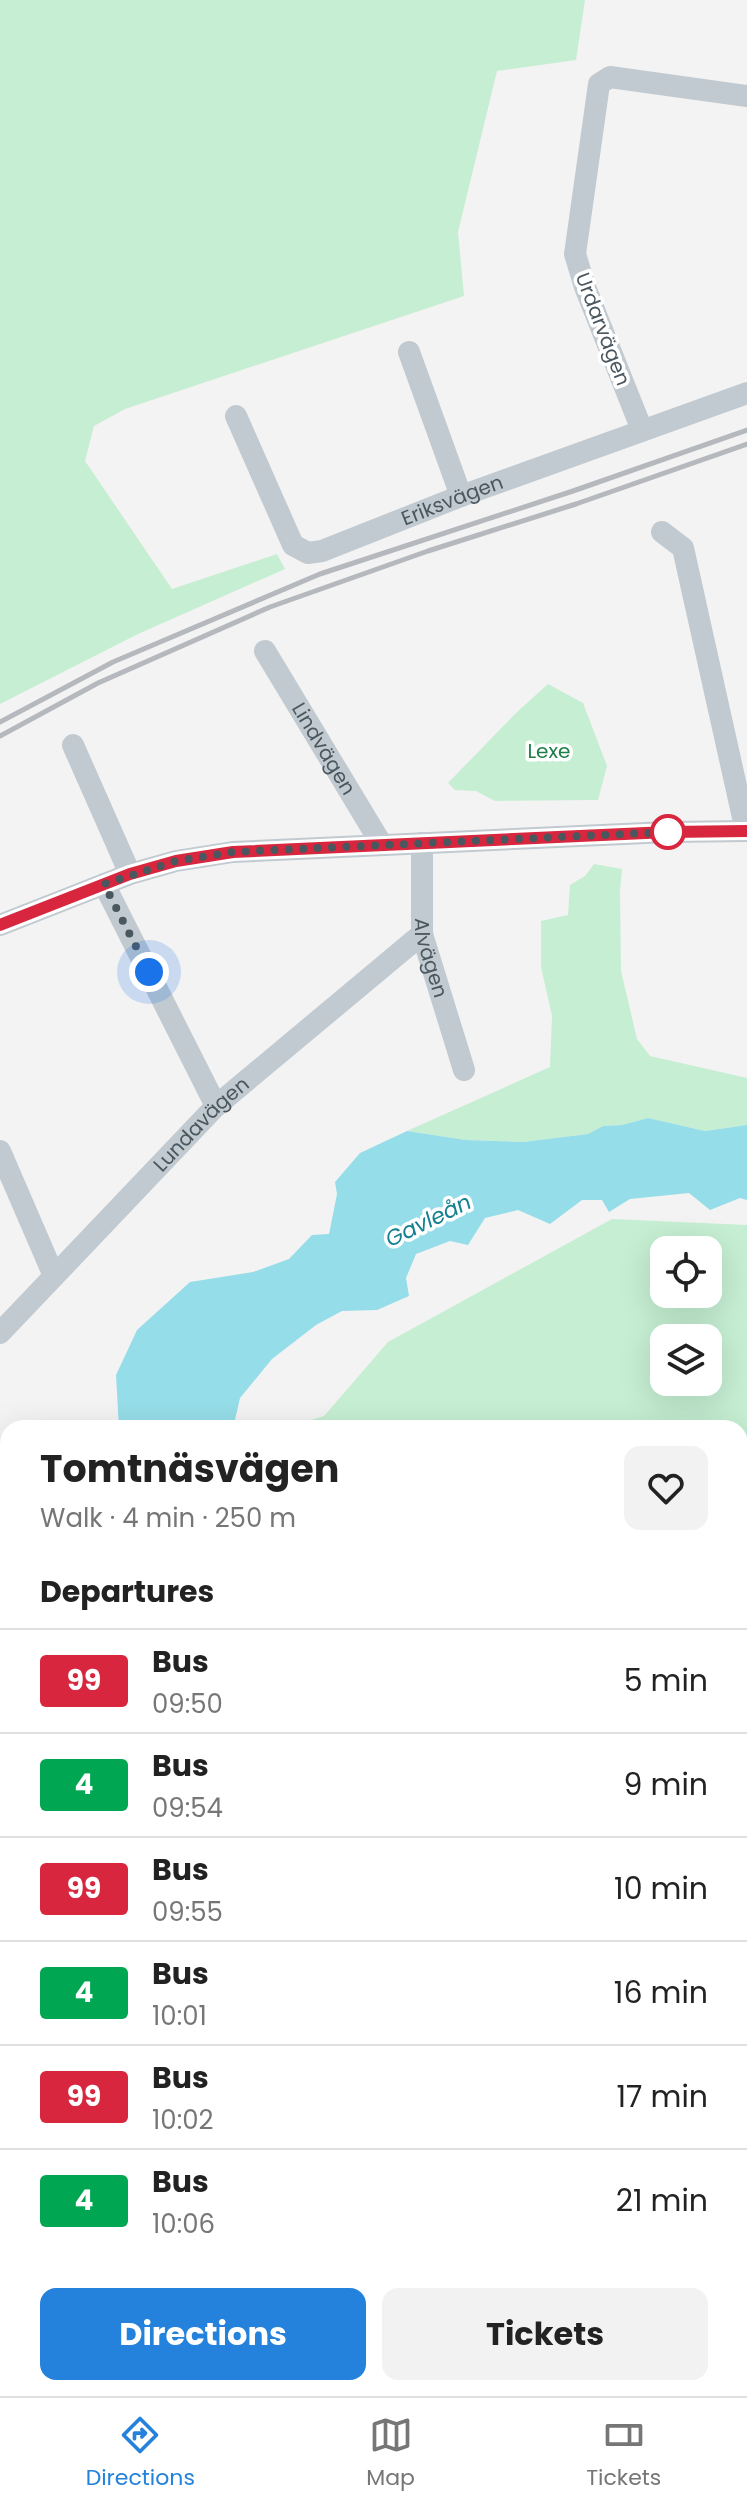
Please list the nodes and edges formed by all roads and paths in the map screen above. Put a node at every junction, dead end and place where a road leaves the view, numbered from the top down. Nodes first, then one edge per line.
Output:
1 (747, 96) edge
2 (409, 352) dead end
3 (747, 393) edge
4 (236, 416) dead end
5 (642, 430) junction
6 (461, 496) junction
7 (662, 532) dead end
8 (265, 651) dead end
9 (73, 745) dead end
10 (747, 831) edge
11 (422, 843) junction
12 (382, 845) junction
13 (130, 874) junction
14 (104, 884) junction
15 (0, 925) edge
16 (422, 934) junction
17 (464, 1070) dead end
18 (216, 1106) junction
19 (0, 1151) edge
20 (54, 1276) junction
21 (0, 1333) edge

1 - 5 street, Urdarvägen
2 - 6 street
3 - 5 street, Eriksvägen
4 - 6 street, Eriksvägen
5 - 6 street, Eriksvägen
7 - 10 street
8 - 12 street, Lindvägen
9 - 13 street
10 - 11 street
11 - 12 street
11 - 16 street, Alvägen
12 - 13 street
13 - 14 street
14 - 15 street
14 - 18 street
16 - 17 street, Alvägen
16 - 18 street, Lundavägen
18 - 20 street, Lundavägen
19 - 20 street
20 - 21 street, Lundavägen

